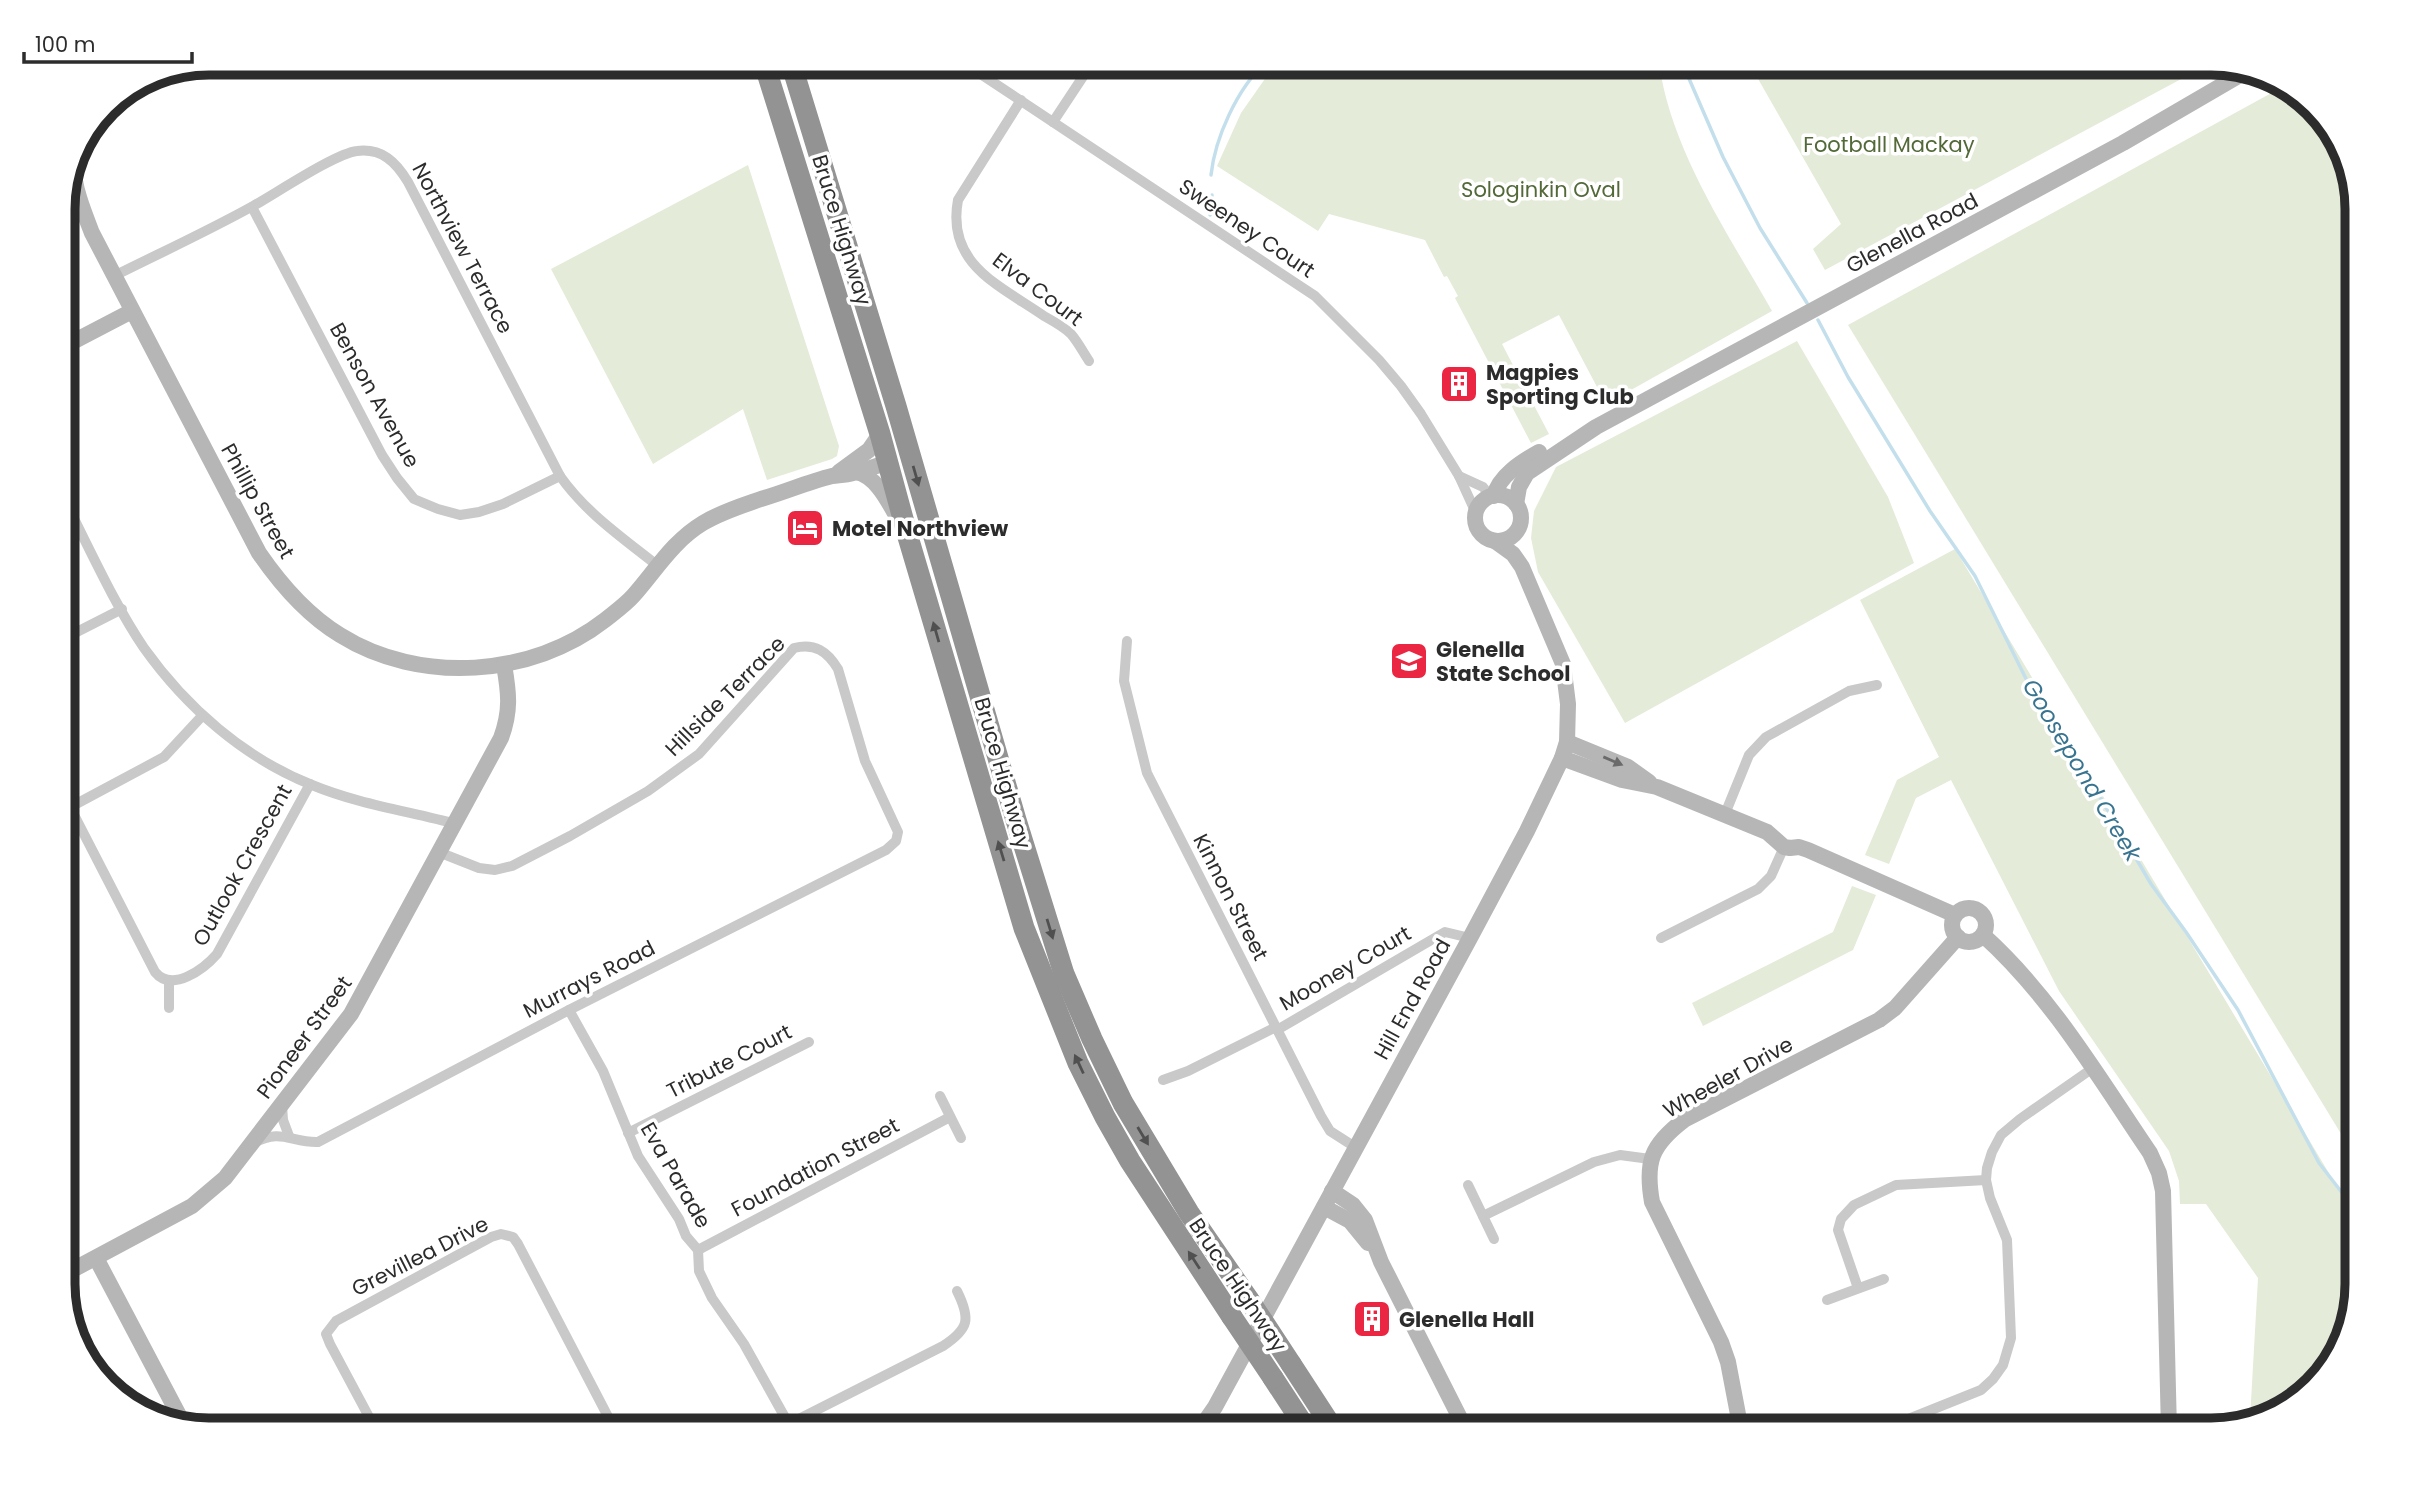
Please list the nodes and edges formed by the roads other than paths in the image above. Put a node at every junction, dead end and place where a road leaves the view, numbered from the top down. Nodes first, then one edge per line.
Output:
1 (768, 76) edge
2 (795, 76) edge
3 (983, 76) edge
4 (1084, 76) edge
5 (2235, 78) edge
6 (1021, 100) junction
7 (1053, 122) junction
8 (77, 191) edge
9 (252, 207) junction
10 (846, 242) junction
11 (114, 276) junction
12 (132, 312) junction
13 (76, 340) edge
14 (1089, 361) dead end
15 (1595, 427) junction
16 (880, 434) junction
17 (888, 462) junction
18 (856, 472) junction
19 (834, 475) junction
20 (560, 476) junction
21 (1460, 476) junction
22 (1493, 496) junction
23 (1516, 504) junction
24 (1476, 513) junction
25 (76, 522) edge
26 (1519, 527) junction
27 (908, 537) junction
28 (1495, 541) junction
29 (658, 566) junction
30 (1521, 567) junction
31 (122, 609) junction
32 (76, 632) edge
33 (1127, 641) dead end
34 (504, 666) junction
35 (1877, 685) dead end
36 (202, 716) junction
37 (1564, 750) junction
38 (310, 784) junction
39 (76, 804) edge
40 (1725, 814) junction
41 (456, 824) junction
42 (76, 826) edge
43 (898, 832) joint
44 (1784, 847) junction
45 (440, 853) junction
46 (1955, 915) junction
47 (1983, 934) junction
48 (1958, 937) junction
49 (1470, 938) junction
50 (1661, 938) dead end
51 (169, 980) junction
52 (169, 1008) dead end
53 (569, 1010) junction
54 (1276, 1028) junction
55 (809, 1042) dead end
56 (2092, 1068) junction
57 (1163, 1080) dead end
58 (940, 1096) dead end
59 (282, 1105) junction
60 (950, 1117) junction
61 (628, 1133) junction
62 (289, 1136) junction
63 (961, 1138) dead end
64 (252, 1144) junction
65 (1355, 1147) junction
66 (1650, 1159) junction
67 (1986, 1180) junction
68 (1468, 1185) dead end
69 (1332, 1191) junction
70 (1324, 1207) junction
71 (1483, 1216) junction
72 (1494, 1239) dead end
73 (698, 1250) junction
74 (96, 1258) junction
75 (1381, 1262) junction
76 (76, 1268) edge
77 (1884, 1279) dead end
78 (1858, 1289) junction
79 (957, 1291) dead end
80 (1827, 1300) dead end
81 (178, 1414) edge
82 (370, 1418) edge
83 (609, 1418) edge
84 (785, 1418) edge
85 (807, 1418) edge
86 (1208, 1418) edge
87 (1299, 1418) edge
88 (1326, 1418) edge
89 (1460, 1418) edge
90 (1739, 1418) edge
91 (1911, 1418) edge
92 (2169, 1418) edge

1 - 16 highway, Bruce Highway
2 - 10 highway, Bruce Highway
3 - 6 street, Sweeney Court
4 - 7 street
5 - 15 street, Glenella Road
6 - 7 street, Sweeney Court
6 - 14 street, Elva Court
7 - 21 street, Sweeney Court
8 - 11 street, Phillip Street
9 - 11 street, Northview Terrace
9 - 20 street, Benson Avenue
9 - 20 street, Northview Terrace
10 - 17 highway
10 -> 88 highway, Bruce Highway, bridge
11 - 12 street, Phillip Street
12 - 13 street
12 - 34 street, Phillip Street
15 - 22 street, Glenella Road
15 - 23 street, Glenella Road
16 - 17 highway, Bruce Highway
16 - 19 street
17 - 18 street
17 - 27 highway, Bruce Highway
18 - 19 street
18 - 27 street
19 - 29 street, Phillip Street
20 - 29 street, Northview Terrace
21 - 22 street, Sweeney Court
21 - 24 street, Sweeney Court
22 - 23 street
22 - 24 street
23 - 26 street
24 - 28 street
25 - 31 street
26 - 28 street
26 - 30 street, Hill End Road
87 -> 27 highway, Bruce Highway, bridge
28 - 30 street, Hill End Road
29 - 34 street, Phillip Street
30 - 37 street, Hill End Road
31 - 32 street
31 - 36 street
33 - 54 street, Kinnon Street
34 - 41 street, Pioneer Street
35 - 40 street
36 - 38 street
36 - 39 street
37 - 40 street
37 - 49 street, Hill End Road
38 - 41 street
38 - 51 street, Outlook Crescent
40 - 44 street
41 - 45 street, Pioneer Street
42 - 51 street
43 - 45 street, Hillside Terrace
43 - 53 street, Murrays Road
44 - 46 street
44 - 50 street
45 - 59 street, Pioneer Street
46 - 47 street
46 - 48 street
47 - 48 street
47 - 56 street
48 - 66 street, Wheeler Drive
49 - 54 street, Mooney Court
49 - 65 street, Hill End Road
51 - 52 street
53 - 61 street, Eva Parade
53 - 62 street, Murrays Road
54 - 57 street, Mooney Court
54 - 65 street, Kinnon Street
55 - 61 street, Tribute Court
56 - 67 street
56 - 92 street
58 - 60 street
59 - 62 street
59 - 64 street, Pioneer Street
60 - 63 street
60 - 73 street, Foundation Street
61 - 73 street, Eva Parade
62 - 64 street, Murrays Road
64 - 74 street, Pioneer Street
65 - 69 street, Hill End Road
66 - 71 street
66 - 90 street
67 - 78 street
67 - 91 street
68 - 71 street
69 - 70 street, Hill End Road
69 - 75 street
70 - 75 street
70 - 86 street, Hill End Road
71 - 72 street
73 - 84 street, Eva Parade
74 - 76 street, Pioneer Street
74 - 81 street
75 - 89 street
77 - 78 street
78 - 80 street
79 - 85 street
82 - 83 street, Grevillea Drive

